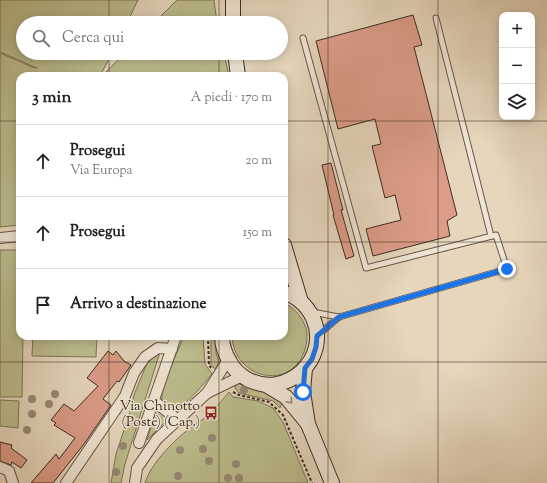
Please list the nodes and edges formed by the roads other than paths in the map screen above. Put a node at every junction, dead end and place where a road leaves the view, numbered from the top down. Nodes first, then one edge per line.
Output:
1 (233, 0) edge
2 (233, 16) edge
3 (436, 18) dead end
4 (303, 38) dead end
5 (236, 60) edge
6 (237, 72) edge
7 (16, 236) edge
8 (491, 236) junction
9 (0, 238) edge
10 (288, 257) edge
11 (288, 294) edge
12 (305, 307) junction
13 (339, 317) junction
14 (317, 336) junction
15 (175, 340) edge
16 (223, 340) edge
17 (172, 349) junction
18 (228, 360) junction
19 (305, 368) junction
20 (242, 376) junction
21 (266, 385) junction
22 (207, 393) junction
23 (154, 401) junction
24 (178, 420) junction
25 (308, 424) junction
26 (139, 443) dead end
27 (0, 467) edge
28 (13, 483) edge
29 (66, 483) edge
30 (135, 483) edge
31 (332, 483) edge

1 - 2 main road
3 - 8 lane
4 - 8 lane
5 - 6 main road
7 - 9 street
8 - 13 lane
10 - 12 main road
11 - 12 main road
12 - 13 lane
12 - 14 main road
13 - 14 lane
14 - 19 main road
15 - 17 street
16 - 18 main road
17 - 23 street
17 - 29 street
18 - 20 main road
18 - 22 street
19 - 21 main road
19 - 25 main road
20 - 21 main road
20 - 22 street
21 -> 25 main road
22 - 24 street
23 - 24 street
23 - 26 street
24 - 30 street
25 - 31 main road
27 - 28 street

